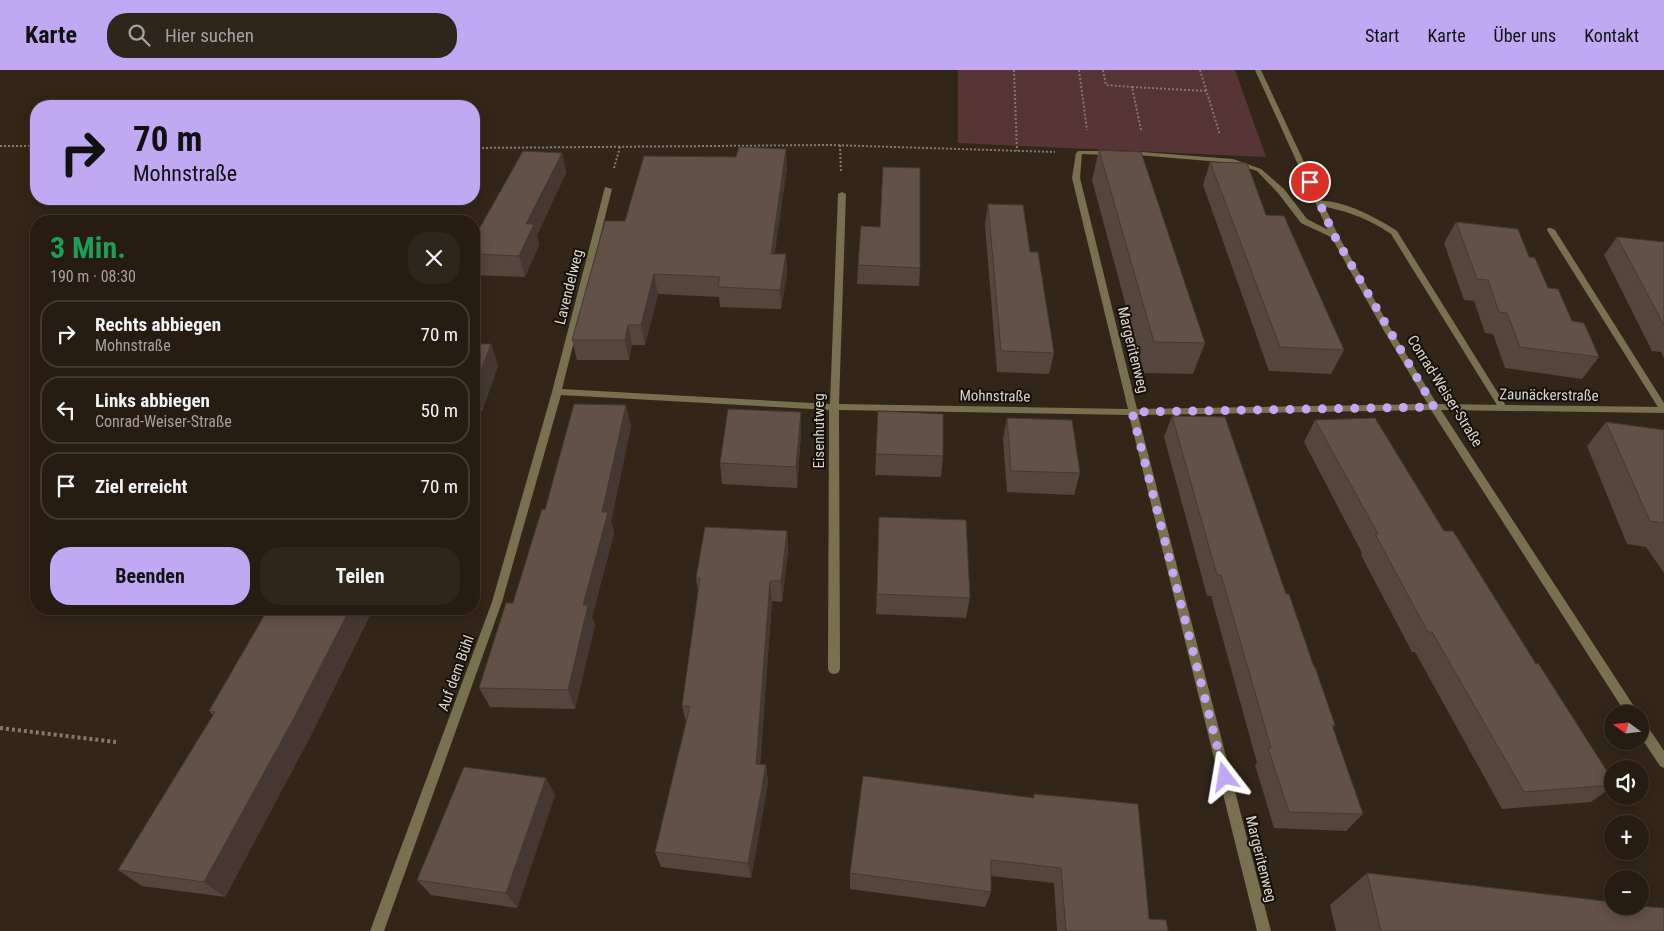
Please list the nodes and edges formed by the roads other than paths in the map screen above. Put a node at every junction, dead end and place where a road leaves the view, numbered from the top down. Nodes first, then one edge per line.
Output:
1 (1258, 70) edge
2 (608, 189) dead end
3 (842, 194) road end
4 (1320, 203) junction
5 (1551, 230) dead end
6 (1334, 235) junction
7 (557, 392) junction
8 (834, 407) junction
9 (1434, 407) junction
10 (1503, 408) junction
11 (1664, 410) edge
12 (1132, 412) junction
13 (834, 669) dead end
14 (1627, 705) edge
15 (1649, 739) edge
16 (1664, 762) edge
17 (376, 931) edge
18 (1264, 931) edge

1 - 4 street, Conrad-Weiser-Straße
2 - 7 street, Lavendelweg
3 - 8 street, Eisenhutweg
4 - 6 street, Conrad-Weiser-Straße
4 - 10 street
5 - 11 street
6 - 9 street, Conrad-Weiser-Straße
6 - 12 street, Margeritenweg
7 - 8 street, Mohnstraße
7 - 17 street, Auf dem Bühl
8 - 12 street, Mohnstraße
8 - 13 street, Eisenhutweg
9 - 10 street, Zaunäckerstraße
9 - 12 street, Mohnstraße
9 - 14 street, Conrad-Weiser-Straße
10 - 11 street, Zaunäckerstraße
12 - 18 street, Margeritenweg
15 - 16 street

